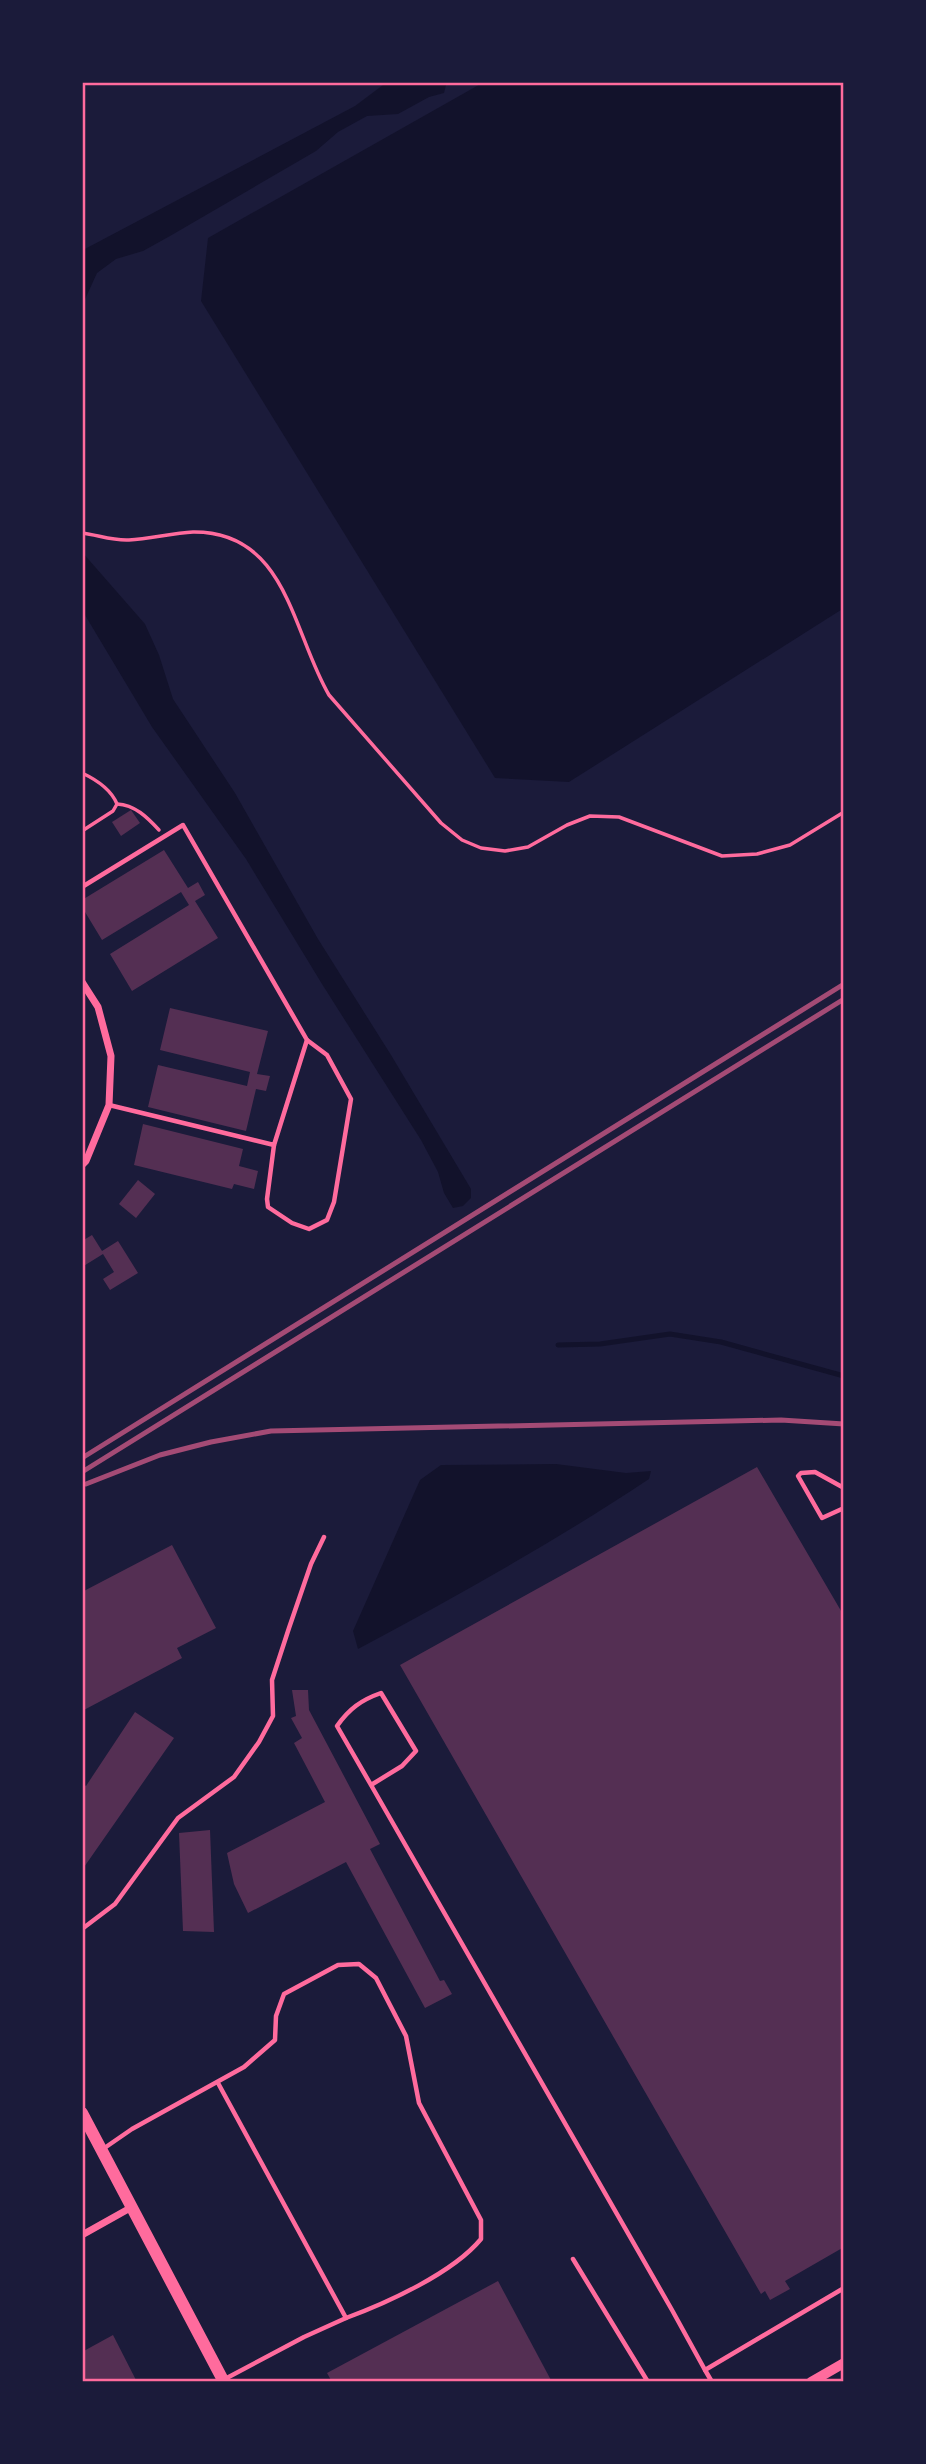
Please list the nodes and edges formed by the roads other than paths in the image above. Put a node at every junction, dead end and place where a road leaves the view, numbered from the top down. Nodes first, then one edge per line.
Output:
1 (82, 887) edge
2 (82, 982) edge
3 (307, 1040) junction
4 (109, 1105) junction
5 (274, 1145) junction
6 (82, 1165) edge
7 (844, 1488) edge
8 (844, 1508) edge
9 (324, 1537) dead end
10 (371, 1785) junction
11 (82, 1928) edge
12 (218, 2083) junction
13 (82, 2113) edge
14 (102, 2149) junction
15 (133, 2207) junction
16 (82, 2235) edge
17 (573, 2259) dead end
18 (844, 2288) edge
19 (346, 2318) junction
20 (844, 2362) edge
21 (705, 2370) junction
22 (224, 2381) edge
23 (648, 2382) edge
24 (712, 2382) edge
25 (810, 2382) edge

1 - 3 lane
2 - 4 street
3 - 5 lane
3 - 5 lane
4 - 5 lane
4 - 6 street
7 - 8 lane
9 - 11 lane
10 - 10 lane
10 - 21 lane
12 - 14 lane
12 - 19 lane
12 - 19 lane
13 - 14 main road
14 - 15 main road
15 - 16 street
15 - 22 main road
17 - 23 lane
18 - 21 lane
19 - 22 lane
20 - 25 street
21 - 24 lane

